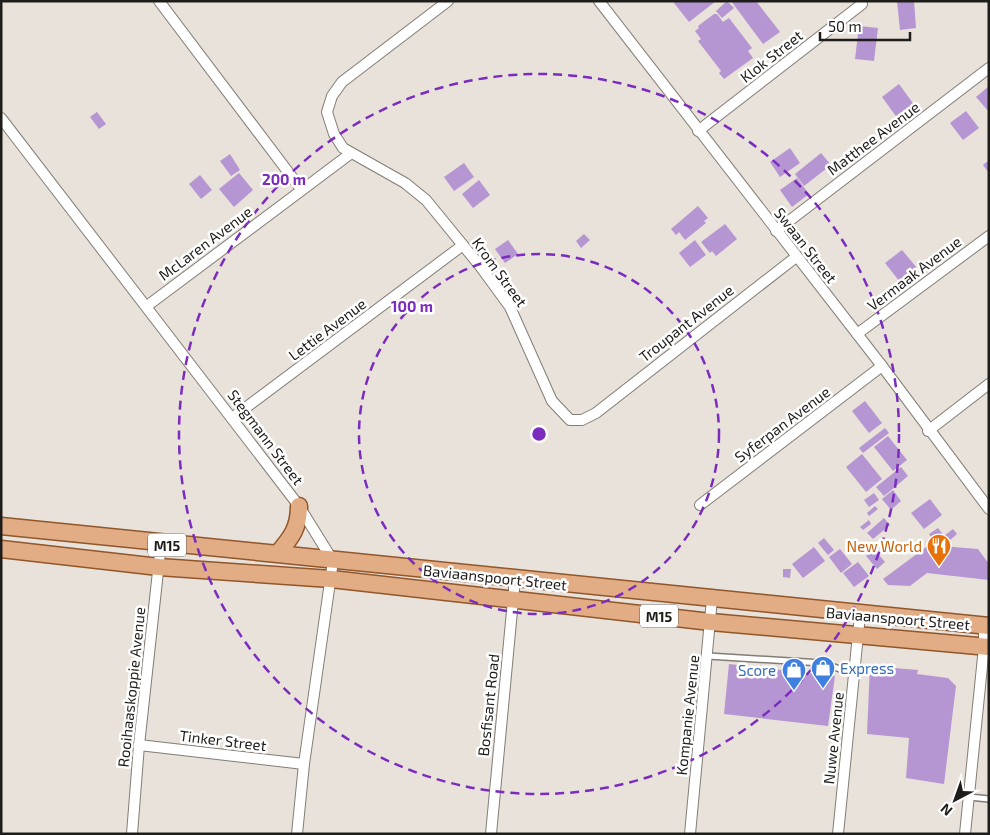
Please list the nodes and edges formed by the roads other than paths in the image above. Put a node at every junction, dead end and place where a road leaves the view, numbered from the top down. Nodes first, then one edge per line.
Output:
1 (160, 1) edge
2 (448, 1) edge
3 (599, 1) edge
4 (862, 4) dead end
5 (989, 68) edge
6 (1, 118) edge
7 (698, 131) junction
8 (350, 154) junction
9 (301, 189) junction
10 (776, 232) junction
11 (989, 236) edge
12 (463, 245) junction
13 (796, 257) junction
14 (147, 306) junction
15 (857, 334) junction
16 (882, 366) junction
17 (989, 384) edge
18 (596, 413) joint
19 (232, 418) junction
20 (928, 431) junction
21 (700, 505) dead end
22 (299, 506) junction
23 (989, 509) edge
24 (1, 526) edge
25 (161, 544) junction
26 (1, 549) edge
27 (278, 554) junction
28 (334, 561) junction
29 (159, 567) junction
30 (331, 579) junction
31 (515, 579) junction
32 (712, 599) junction
33 (513, 601) junction
34 (860, 615) junction
35 (711, 622) junction
36 (986, 626) edge
37 (858, 636) junction
38 (986, 647) edge
39 (708, 656) junction
40 (855, 670) junction
41 (139, 745) junction
42 (304, 764) junction
43 (969, 797) junction
44 (989, 799) edge
45 (132, 834) edge
46 (297, 834) edge
47 (490, 834) edge
48 (690, 834) edge
49 (838, 834) edge
50 (965, 834) edge

1 - 9 street
2 - 8 street
3 - 7 street, Swaan Street
4 - 7 street, Klok Street
5 - 10 street, Matthee Avenue
6 - 14 street, Stegmann Street
7 - 10 street, Swaan Street
8 - 9 street, McLaren Avenue
8 - 12 street, Krom Street
9 - 14 street, McLaren Avenue
10 - 13 street, Swaan Street
11 - 15 street, Vermaak Avenue
12 - 18 street, Krom Street
12 - 19 street, Lettie Avenue
13 - 15 street, Swaan Street
13 - 18 street, Troupant Avenue
14 - 19 street, Stegmann Street
15 - 16 street, Swaan Street
16 - 20 street, Swaan Street
16 - 21 street, Syferpan Avenue
17 - 20 street
19 - 22 street, Stegmann Street
20 - 23 street, Swaan Street
22 - 27 main road
22 - 28 street, Stegmann Street
24 - 25 main road, Baviaanspoort Street / M15
25 - 27 main road, Baviaanspoort Street / M15
25 - 29 street, Rooihaaskoppie Avenue
26 - 29 main road, Baviaanspoort Street / M15
27 - 28 main road, Baviaanspoort Street / M15
28 - 30 street
28 - 31 main road, Baviaanspoort Street / M15
29 - 30 main road, Baviaanspoort Street / M15
29 - 41 street, Rooihaaskoppie Avenue
30 - 33 main road, Baviaanspoort Street / M15
30 - 42 street
31 - 32 main road, Baviaanspoort Street / M15
31 - 33 street, Bosfisant Road
32 - 34 main road, Baviaanspoort Street / M15
32 - 35 street, Kompanie Avenue
33 - 35 main road, Baviaanspoort Street / M15
33 - 47 street, Bosfisant Road
34 - 36 main road, Baviaanspoort Street / M15
34 - 37 street, Nuwe Avenue
35 - 37 main road, Baviaanspoort Street / M15
35 - 39 street, Kompanie Avenue
36 - 38 street
37 - 38 main road, Baviaanspoort Street / M15
37 - 40 street, Nuwe Avenue
38 - 43 street
39 - 40 lane
39 - 48 street, Kompanie Avenue
40 - 49 street, Nuwe Avenue
41 - 42 street, Tinker Street
41 - 45 street, Rooihaaskoppie Avenue
42 - 46 street
43 - 44 lane
43 - 50 street

